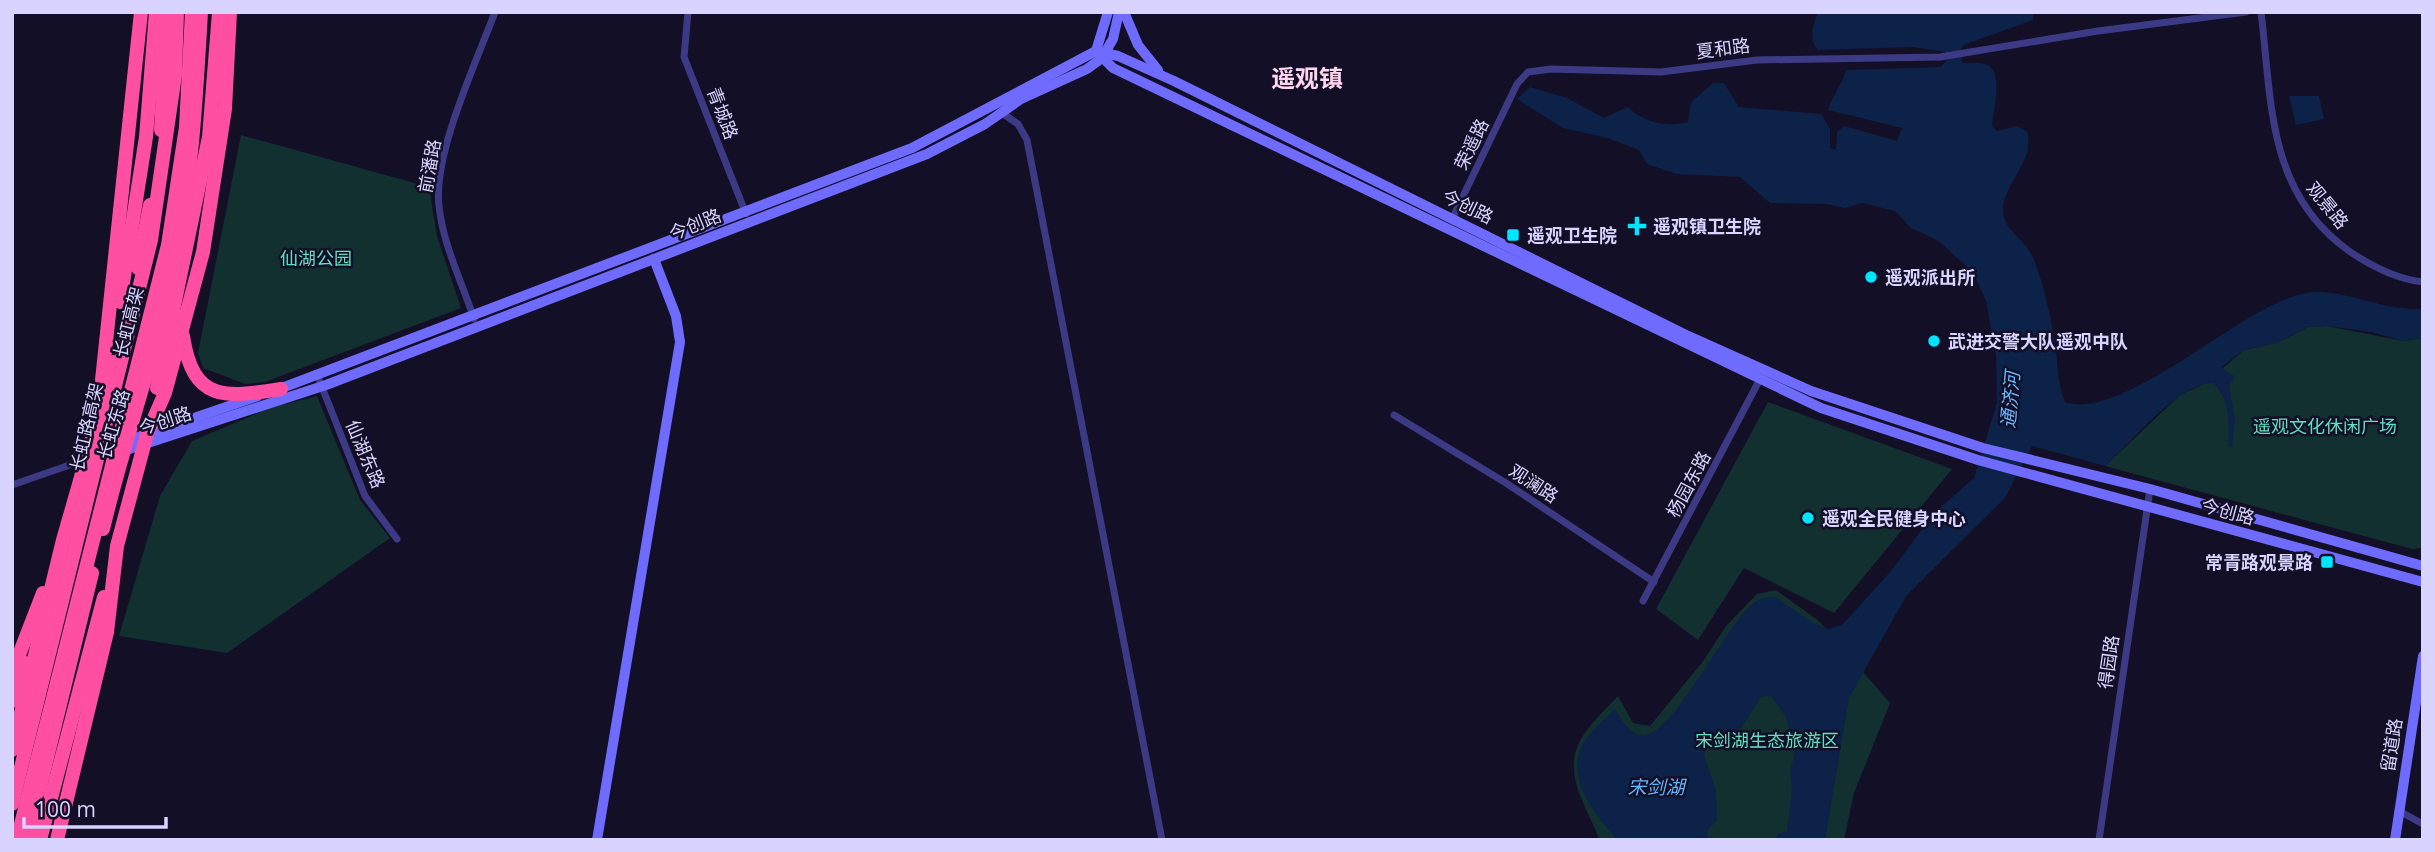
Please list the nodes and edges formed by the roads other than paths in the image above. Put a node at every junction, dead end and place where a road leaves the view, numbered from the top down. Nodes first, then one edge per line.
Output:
1 (141, 12) edge
2 (156, 12) edge
3 (167, 12) edge
4 (177, 12) edge
5 (192, 12) edge
6 (201, 12) edge
7 (219, 12) edge
8 (230, 12) edge
9 (495, 12) edge
10 (688, 12) edge
11 (1108, 12) edge
12 (1119, 12) edge
13 (1124, 12) edge
14 (2246, 12) edge
15 (2261, 12) edge
16 (1101, 54) junction
17 (1174, 81) junction
18 (1517, 84) joint
19 (1002, 113) junction
20 (747, 217) junction
21 (1453, 217) junction
22 (654, 259) junction
23 (2423, 282) edge
24 (475, 322) junction
25 (182, 331) junction
26 (319, 381) junction
27 (1759, 381) junction
28 (281, 389) junction
29 (100, 399) junction
30 (1394, 415) dead end
31 (92, 439) junction
32 (145, 440) junction
33 (128, 446) junction
34 (87, 459) junction
35 (12, 485) edge
36 (2150, 489) junction
37 (2147, 507) junction
38 (397, 539) dead end
39 (63, 540) junction
40 (117, 546) junction
41 (2423, 566) edge
42 (1654, 582) junction
43 (2423, 582) edge
44 (1643, 601) dead end
45 (38, 604) junction
46 (2423, 656) edge
47 (12, 673) edge
48 (12, 701) edge
49 (12, 750) edge
50 (12, 804) edge
51 (2399, 811) junction
52 (2423, 824) edge
53 (17, 840) edge
54 (27, 840) edge
55 (40, 840) edge
56 (57, 840) edge
57 (597, 840) edge
58 (1162, 840) edge
59 (2099, 840) edge
60 (2395, 840) edge

1 - 29 highway
2 - 29 highway
3 - 31 highway, 长虹东路
4 - 50 highway, 长虹路高架, bridge
5 - 53 highway, 长虹高架, bridge
6 - 33 highway, 长虹东路
7 - 32 highway
8 - 25 highway
9 - 24 street, 前潘路
10 - 20 street, 青城路
11 - 16 main road
12 - 16 main road
13 - 17 main road
14 - 18 street, 夏和路
15 - 23 street, 观景路
16 - 17 main road, 今创路
16 - 19 main road, 今创路
16 - 20 main road, 今创路
16 - 27 main road, 今创路
17 - 21 main road, 今创路
18 - 21 street, 荣遥路
19 - 20 main road, 今创路
19 - 58 street
20 - 22 main road, 今创路
20 - 24 main road, 今创路
21 - 36 main road, 今创路
22 - 24 main road, 今创路
22 - 57 main road
24 - 26 main road, 今创路
25 - 28 highway
25 - 32 highway
26 - 28 main road, 今创路
26 - 32 main road, 今创路
26 - 38 street, 仙湖东路
27 - 37 main road, 今创路
27 - 42 street, 杨园东路
28 - 32 main road, 今创路
29 - 31 highway
30 - 42 street, 观澜路
31 - 34 highway, 长虹东路
32 - 33 main road, 今创路
32 - 40 highway
33 - 34 main road, 今创路
33 - 54 highway, 长虹东路
34 - 35 street
34 - 39 highway, 长虹东路
36 - 37 street, 得园路
36 - 41 main road, 今创路
37 - 43 main road, 今创路
37 - 59 street, 得园路
39 - 45 highway
39 - 49 highway, 长虹东路
40 - 55 highway
40 - 56 highway
42 - 44 street, 杨园东路
45 - 47 highway
45 - 48 highway
46 - 51 main road, 留道路
51 - 52 street
51 - 60 main road, 留道路

